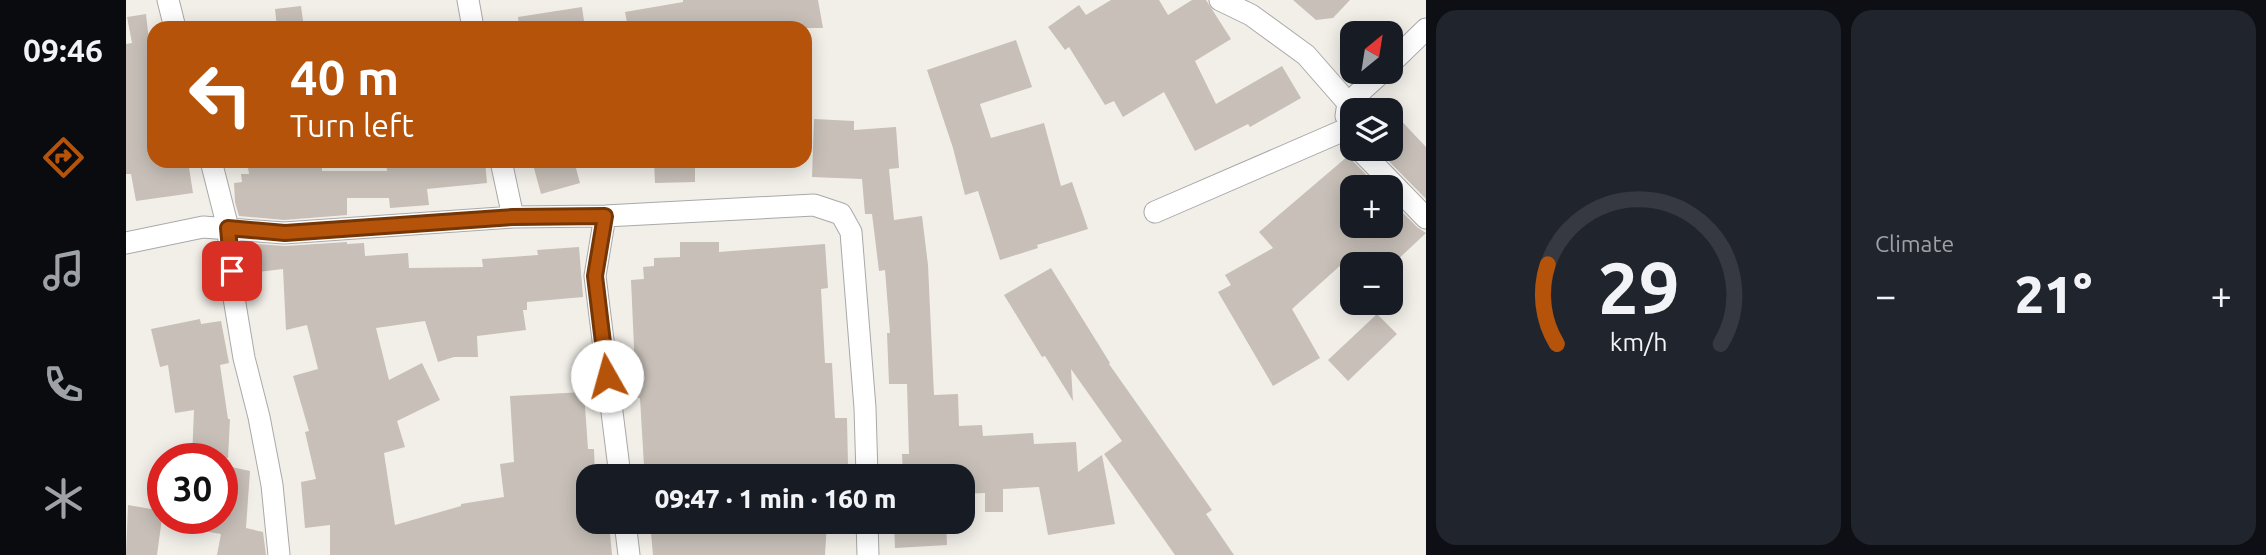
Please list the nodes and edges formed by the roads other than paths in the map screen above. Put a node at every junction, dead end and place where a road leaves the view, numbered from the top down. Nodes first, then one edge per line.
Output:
1 (168, 0) edge
2 (468, 0) edge
3 (1220, 0) edge
4 (173, 21) edge
5 (472, 21) edge
6 (1426, 29) edge
7 (1404, 50) edge
8 (1369, 84) edge
9 (1344, 98) edge
10 (1353, 98) edge
11 (1340, 140) edge
12 (1371, 161) edge
13 (213, 168) edge
14 (502, 168) edge
15 (1155, 212) dead end
16 (605, 216) junction
17 (513, 217) junction
18 (1426, 218) edge
19 (228, 228) junction
20 (126, 243) edge
21 (618, 464) edge
22 (867, 464) edge
23 (626, 534) edge
24 (867, 534) edge
25 (279, 555) edge
26 (629, 555) edge
27 (868, 555) edge

1 - 4 street
2 - 5 street
3 - 9 street
6 - 7 street
8 - 10 street
11 - 15 street
12 - 18 street
13 - 19 street
14 - 17 street
16 - 17 street
16 - 21 street
16 - 22 street
17 - 19 street
19 - 20 street
19 - 25 street
23 - 26 street
24 - 27 street

